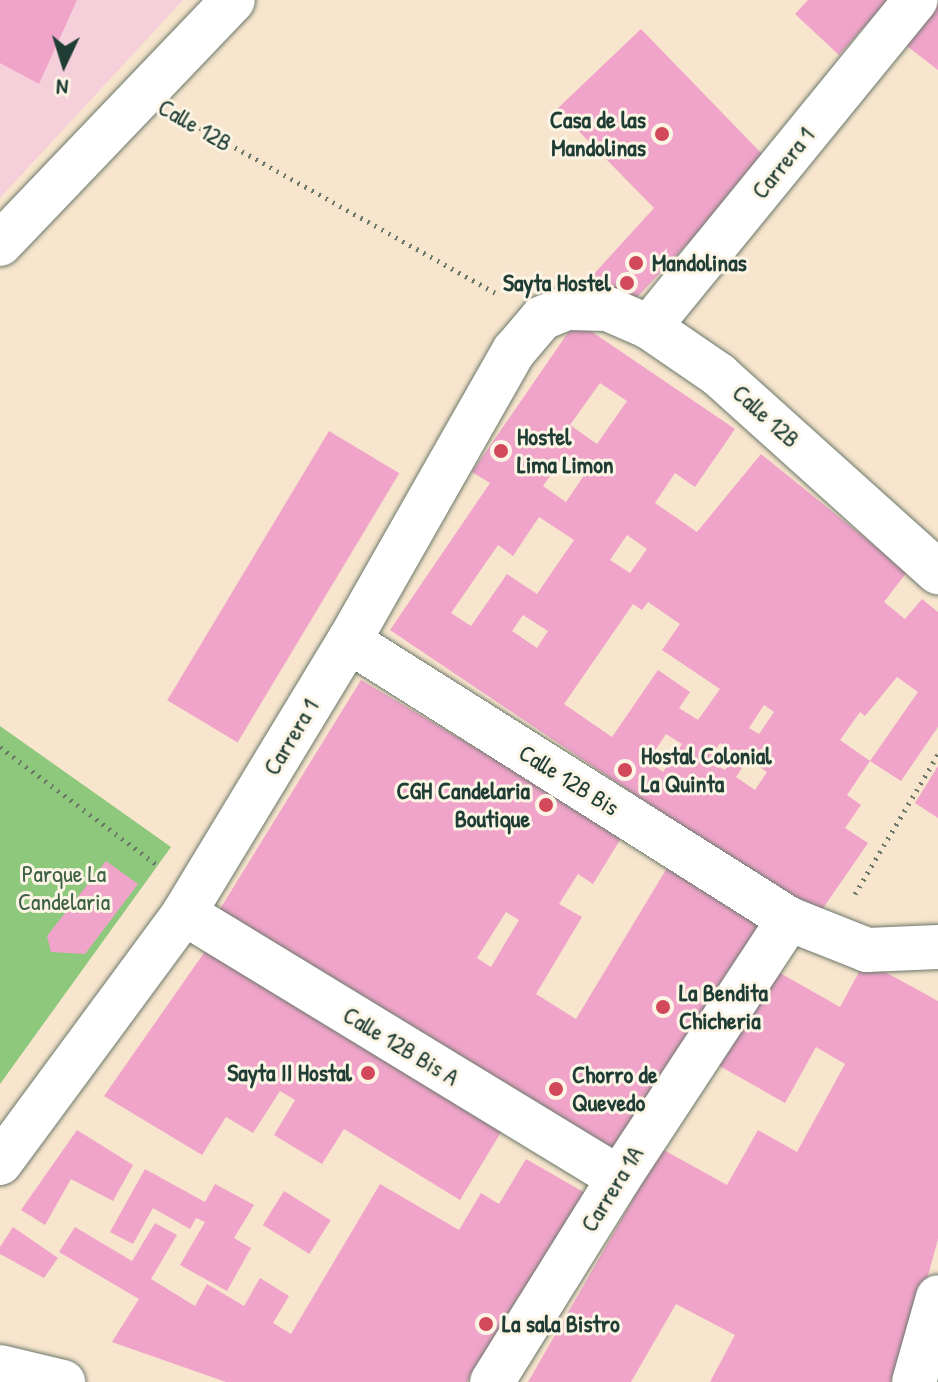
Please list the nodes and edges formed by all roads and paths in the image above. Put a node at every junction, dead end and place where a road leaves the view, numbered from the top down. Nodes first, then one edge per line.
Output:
1 (233, 0) edge
2 (916, 0) edge
3 (143, 96) junction
4 (0, 244) edge
5 (554, 313) junction
6 (649, 327) junction
7 (938, 572) edge
8 (349, 641) junction
9 (0, 747) edge
10 (938, 754) edge
11 (190, 903) junction
12 (789, 919) junction
13 (832, 934) junction
14 (938, 947) edge
15 (0, 1163) edge
16 (619, 1178) junction
17 (938, 1297) edge
18 (0, 1367) edge
19 (63, 1382) edge
20 (492, 1382) edge
21 (914, 1382) edge

1 - 3 street
2 - 6 street, Carrera 1
3 - 4 street
3 - 5 path, Calle 12B
5 - 6 street, Calle 12B
5 - 8 street, Carrera 1
6 - 7 street, Calle 12B
8 - 11 street, Carrera 1
8 - 12 street, Calle 12B Bis
9 - 11 path
10 - 13 path
11 - 15 street, Carrera 1
11 - 16 street, Calle 12B Bis A
12 - 13 street, Calle 12B Bis
12 - 16 street, Carrera 1A
13 - 14 street, Calle 12B Bis
16 - 20 street, Carrera 1A
17 - 21 street
18 - 19 street

